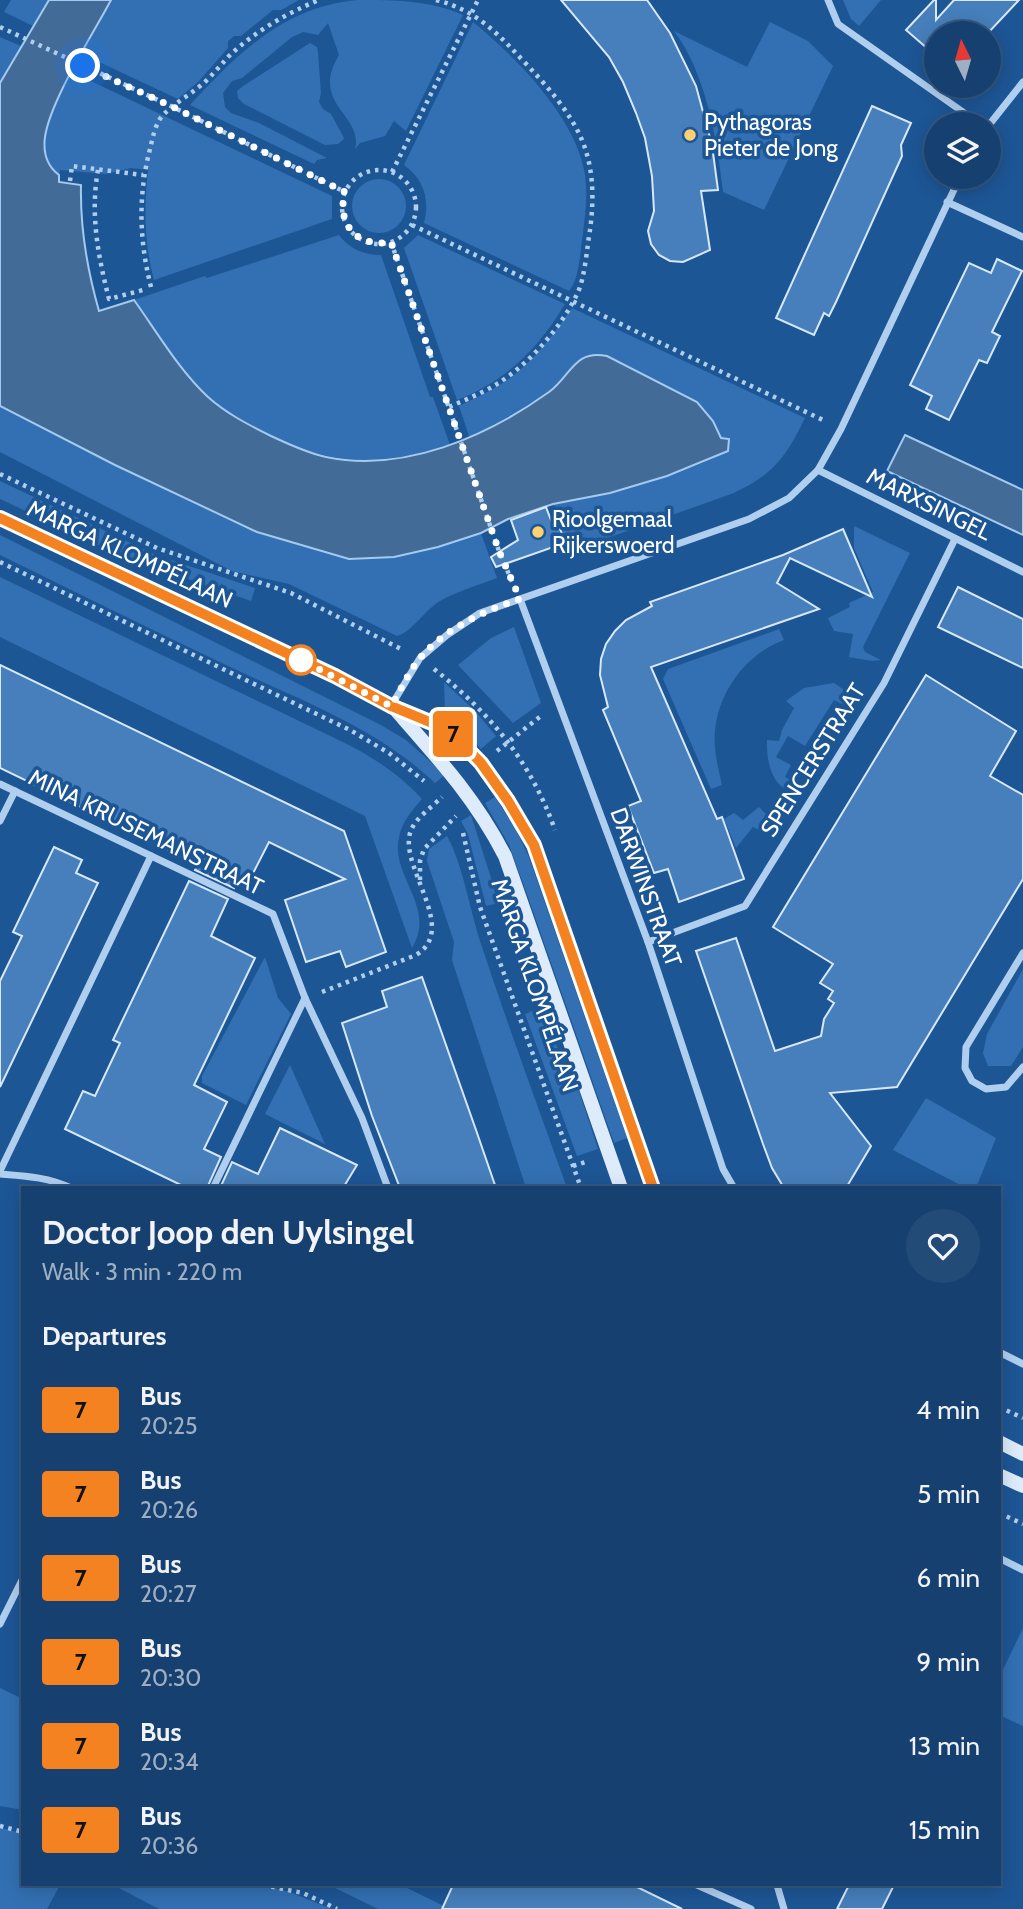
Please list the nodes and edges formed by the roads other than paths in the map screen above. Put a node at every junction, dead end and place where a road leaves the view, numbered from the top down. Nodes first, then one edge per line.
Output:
1 (828, 0) edge
2 (1023, 82) edge
3 (963, 112) edge
4 (999, 112) edge
5 (954, 189) edge
6 (947, 202) junction
7 (1023, 237) edge
8 (818, 470) junction
9 (0, 518) edge
10 (955, 539) junction
11 (1023, 572) edge
12 (520, 599) junction
13 (391, 706) junction
14 (0, 784) edge
15 (15, 791) junction
16 (0, 821) edge
17 (151, 856) junction
18 (648, 942) junction
19 (1023, 953) edge
20 (305, 998) junction
21 (1023, 1067) edge
22 (0, 1172) edge
23 (64, 1186) edge
24 (214, 1186) edge
25 (387, 1186) edge
26 (620, 1186) edge
27 (652, 1186) edge
28 (733, 1186) edge
29 (1001, 1353) edge
30 (1023, 1364) edge
31 (1001, 1443) edge
32 (1023, 1454) edge
33 (1001, 1476) edge
34 (1023, 1486) edge
35 (1001, 1559) edge
36 (1023, 1570) edge
37 (21, 1582) edge
38 (0, 1624) edge
39 (699, 1886) edge
40 (777, 1886) edge
41 (751, 1909) edge
42 (784, 1909) edge

1 - 3 street
2 - 4 street
5 - 6 street
6 - 7 street
6 - 8 street
8 - 10 street, MARXSINGEL
8 - 12 street
9 - 13 street, MARGA KLOMPÉLAAN
10 - 11 street, MARXSINGEL
10 - 18 street, SPENCERSTRAAT
12 - 13 street
12 - 18 street, DARWINSTRAAT
13 - 26 street, MARGA KLOMPÉLAAN
13 - 27 street, MARGA KLOMPÉLAAN
14 - 15 street, MINA KRUSEMANSTRAAT
15 - 16 street
15 - 17 street, MINA KRUSEMANSTRAAT
17 - 20 street, MINA KRUSEMANSTRAAT
17 - 22 street
18 - 28 street, DARWINSTRAAT
19 - 21 street
20 - 24 street
20 - 25 street, MINA KRUSEMANSTRAAT
22 - 23 street
29 - 30 street
31 - 32 street
33 - 34 street
35 - 36 street
37 - 38 street
39 - 41 street
40 - 42 street

